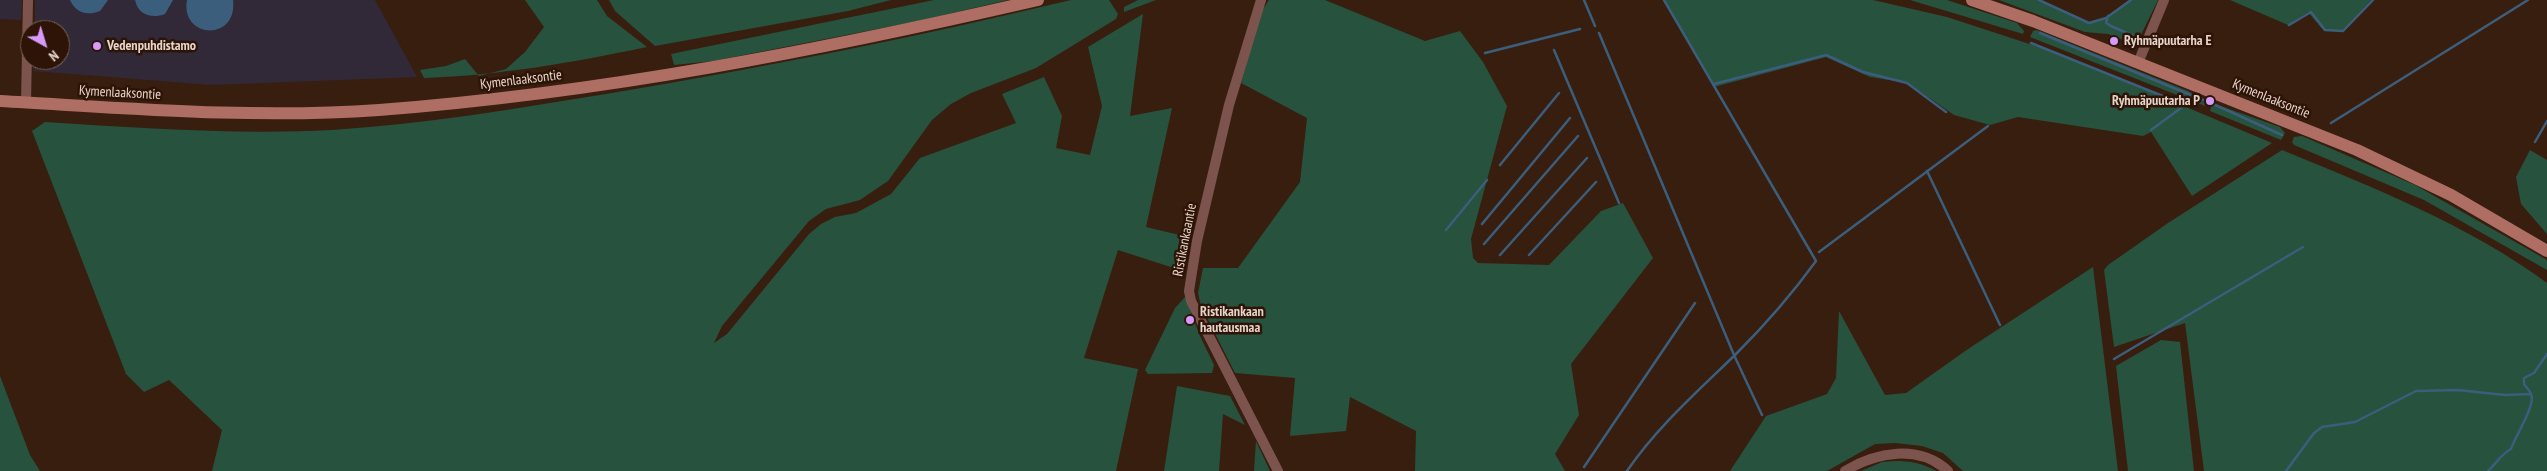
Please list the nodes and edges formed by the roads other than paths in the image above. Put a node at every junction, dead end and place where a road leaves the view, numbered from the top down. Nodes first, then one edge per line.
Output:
1 (28, 0) edge
2 (1038, 0) edge
3 (1261, 0) edge
4 (1972, 0) edge
5 (2164, 0) edge
6 (2138, 63) junction
7 (0, 101) edge
8 (26, 102) junction
9 (2547, 251) edge
10 (1278, 471) edge
11 (1845, 471) edge
12 (1948, 471) edge

1 - 8 street
2 - 8 main road, Kymenlaaksontie
3 - 10 street, Ristikankaantie
4 - 6 main road, Kymenlaaksontie
5 - 6 street
6 - 9 main road, Kymenlaaksontie
7 - 8 main road, Kymenlaaksontie
11 - 12 street

